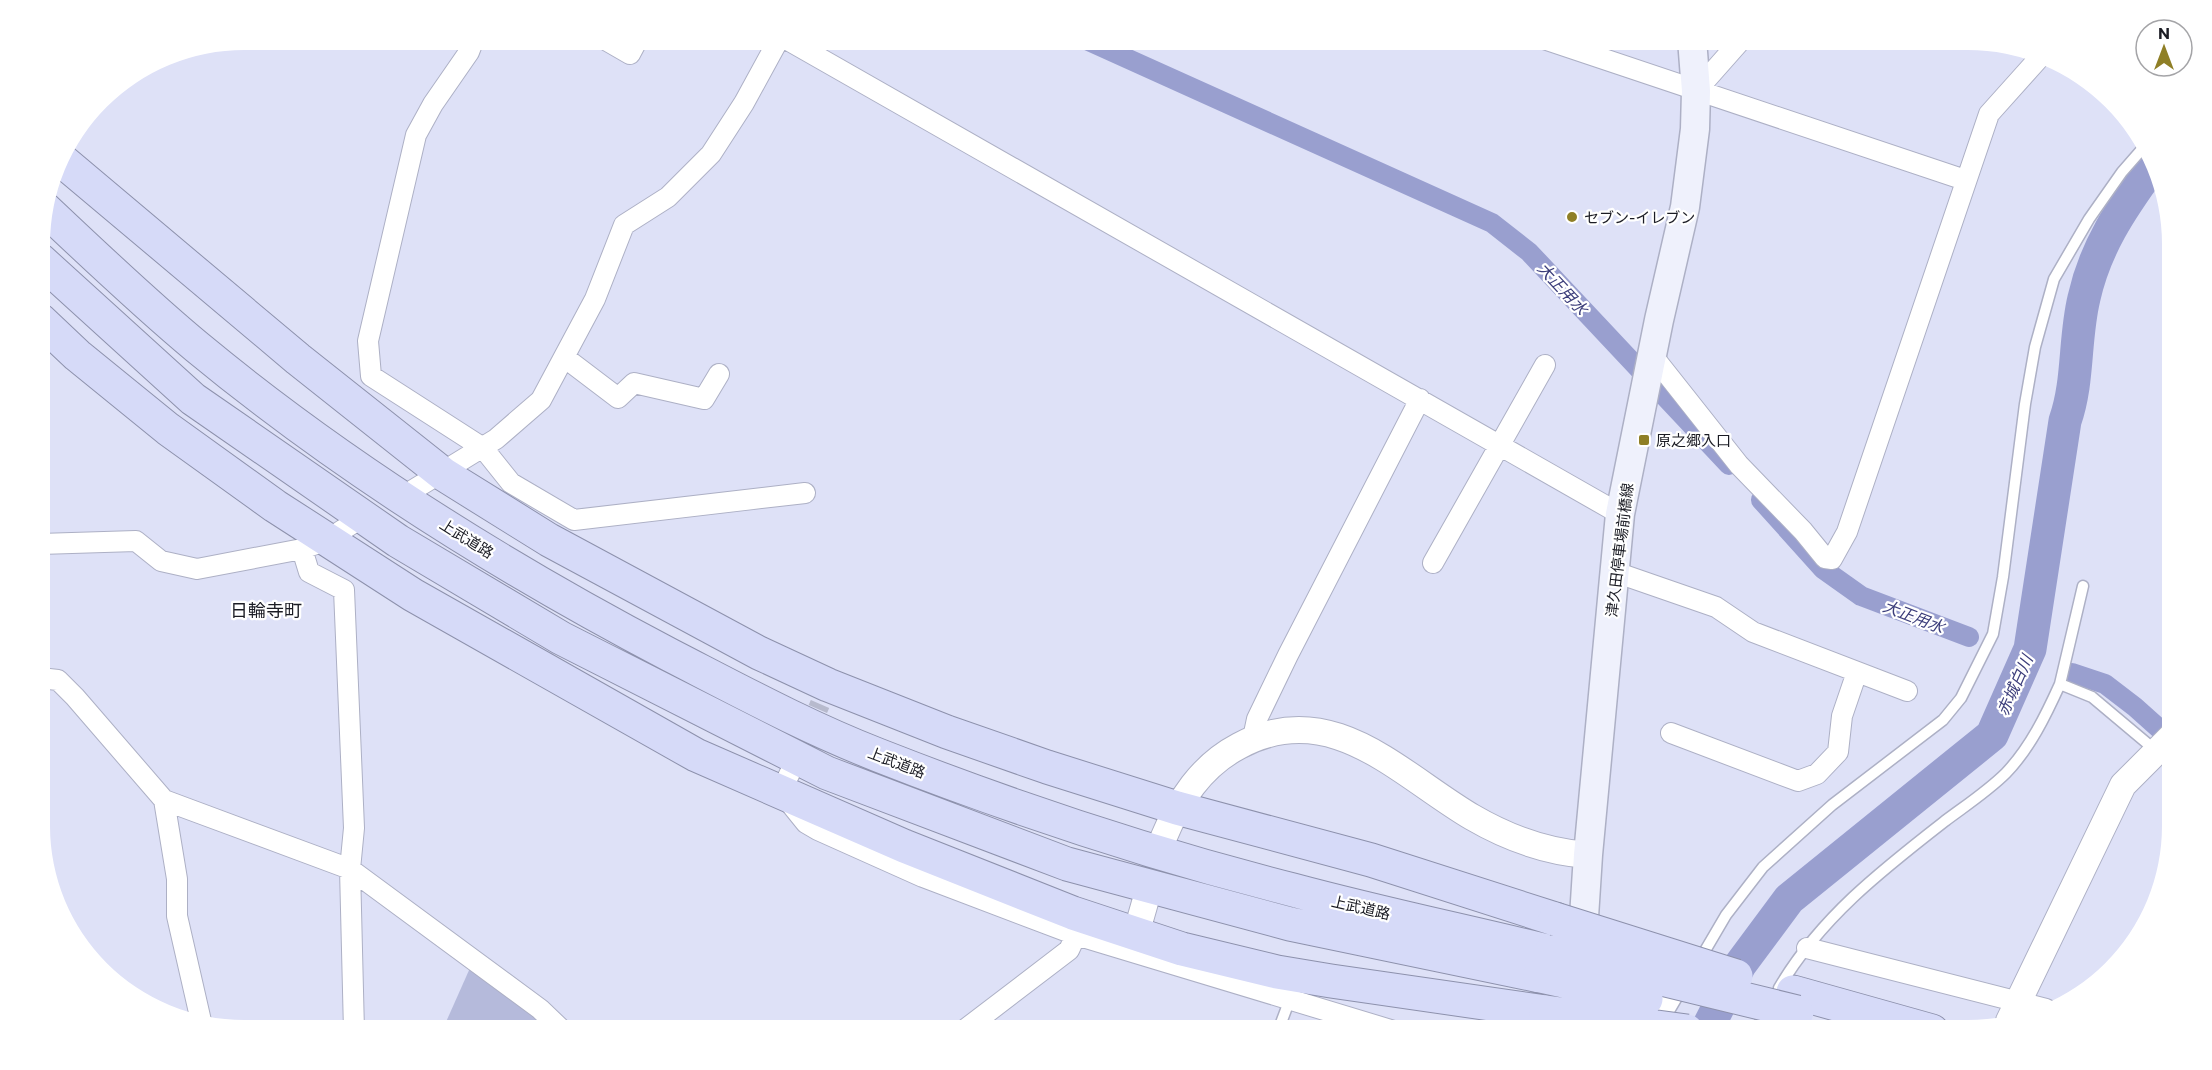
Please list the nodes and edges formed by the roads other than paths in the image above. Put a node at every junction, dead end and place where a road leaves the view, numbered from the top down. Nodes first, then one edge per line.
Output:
1 (470, 50) edge
2 (773, 50) edge
3 (805, 50) edge
4 (1576, 50) edge
5 (1693, 50) edge
6 (1732, 50) edge
7 (2036, 62) edge
8 (1696, 91) junction
9 (2139, 153) edge
10 (67, 164) edge
11 (1965, 180) junction
12 (52, 215) edge
13 (50, 269) edge
14 (50, 329) edge
15 (564, 357) junction
16 (1651, 358) junction
17 (1545, 365) dead end
18 (719, 374) dead end
19 (1420, 399) junction
20 (1500, 445) junction
21 (483, 448) junction
22 (443, 474) junction
23 (413, 490) dead end
24 (805, 493) dead end
25 (1620, 514) junction
26 (361, 519) dead end
27 (50, 544) edge
28 (315, 544) junction
29 (1433, 563) dead end
30 (1615, 572) junction
31 (2083, 586) dead end
32 (1857, 672) junction
33 (50, 679) edge
34 (2060, 684) junction
35 (1907, 691) dead end
36 (1671, 733) dead end
37 (1253, 738) junction
38 (2162, 746) edge
39 (2162, 752) edge
40 (787, 778) junction
41 (164, 800) junction
42 (1177, 808) junction
43 (1163, 839) dead end
44 (1588, 855) junction
45 (350, 869) junction
46 (1148, 892) dead end
47 (1585, 919) junction
48 (1136, 934) junction
49 (1076, 935) junction
50 (1807, 948) junction
51 (1545, 964) junction
52 (1290, 999) junction
53 (2031, 1010) edge
54 (2014, 1011) edge
55 (200, 1015) edge
56 (1784, 1018) edge
57 (354, 1020) edge
58 (552, 1020) edge
59 (977, 1020) edge
60 (1282, 1020) edge
61 (1358, 1020) edge
62 (1576, 1020) edge
63 (1606, 1020) edge
64 (1654, 1020) edge
65 (1664, 1020) edge
66 (1799, 1020) edge
67 (1807, 1020) edge

1 - 21 street
2 - 15 street
3 - 19 street
4 - 8 street
5 - 8 main road, 津久田停車場前橋線
6 - 8 street
7 - 11 street
8 - 11 street
8 - 16 main road, 津久田停車場前橋線
9 - 65 lane
10 - 22 highway
11 - 16 street
12 - 51 highway, 上武道路
13 - 51 highway, 上武道路
14 - 28 highway
15 - 18 street
15 - 21 street
16 - 25 main road, 津久田停車場前橋線
17 - 20 street
19 - 20 street
19 - 37 street
20 - 25 street
20 - 29 street
21 - 22 street
21 - 24 street
22 - 23 street
22 - 42 highway
25 - 30 main road, 津久田停車場前橋線
26 - 28 street
27 - 28 street
28 - 40 highway
28 - 45 street
30 - 32 street
30 - 44 main road, 津久田停車場前橋線
31 - 34 lane
32 - 35 street
32 - 36 street
33 - 41 street
34 - 38 lane
34 - 50 lane
37 - 42 street
37 - 44 street
39 - 54 street
40 - 48 highway
40 - 49 street
41 - 45 street
41 - 55 street
42 - 43 street
42 - 47 highway
44 - 47 main road, 津久田停車場前橋線
45 - 57 street
45 - 58 street
46 - 48 street
47 - 56 highway, bridge
47 - 62 main road, 津久田停車場前橋線
47 - 64 lane
48 - 63 highway, bridge
49 - 52 street
49 - 59 street
50 - 54 street
50 - 56 lane
51 - 56 highway, 上武道路, bridge
52 - 60 lane
52 - 61 street
53 - 54 street
56 - 66 highway, 上武道路
56 - 67 highway

